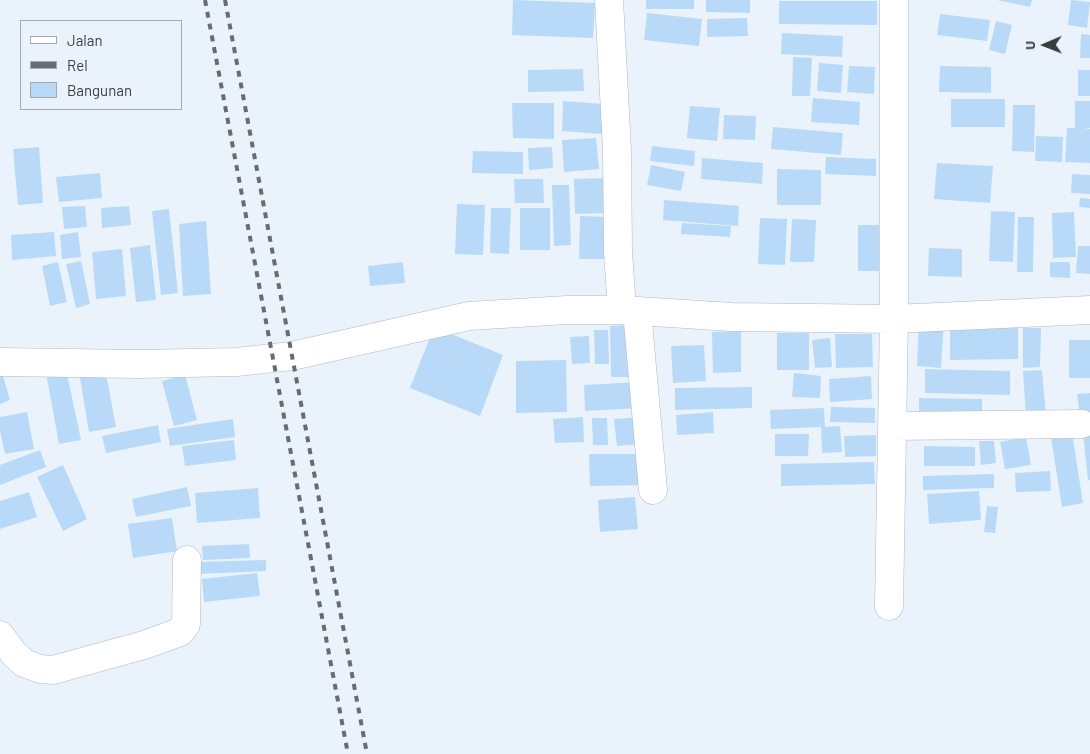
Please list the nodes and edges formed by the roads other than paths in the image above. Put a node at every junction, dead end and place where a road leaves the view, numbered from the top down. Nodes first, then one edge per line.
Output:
1 (608, 0) edge
2 (894, 0) edge
3 (1090, 310) edge
4 (630, 311) junction
5 (894, 319) junction
6 (0, 362) edge
7 (1082, 424) dead end
8 (893, 426) junction
9 (654, 490) dead end
10 (187, 560) dead end
11 (889, 606) dead end
12 (0, 635) edge

1 - 4 street
2 - 5 street
3 - 5 street
4 - 5 street
4 - 6 street
4 - 9 street
5 - 8 street
7 - 8 street
8 - 11 street
10 - 12 street

